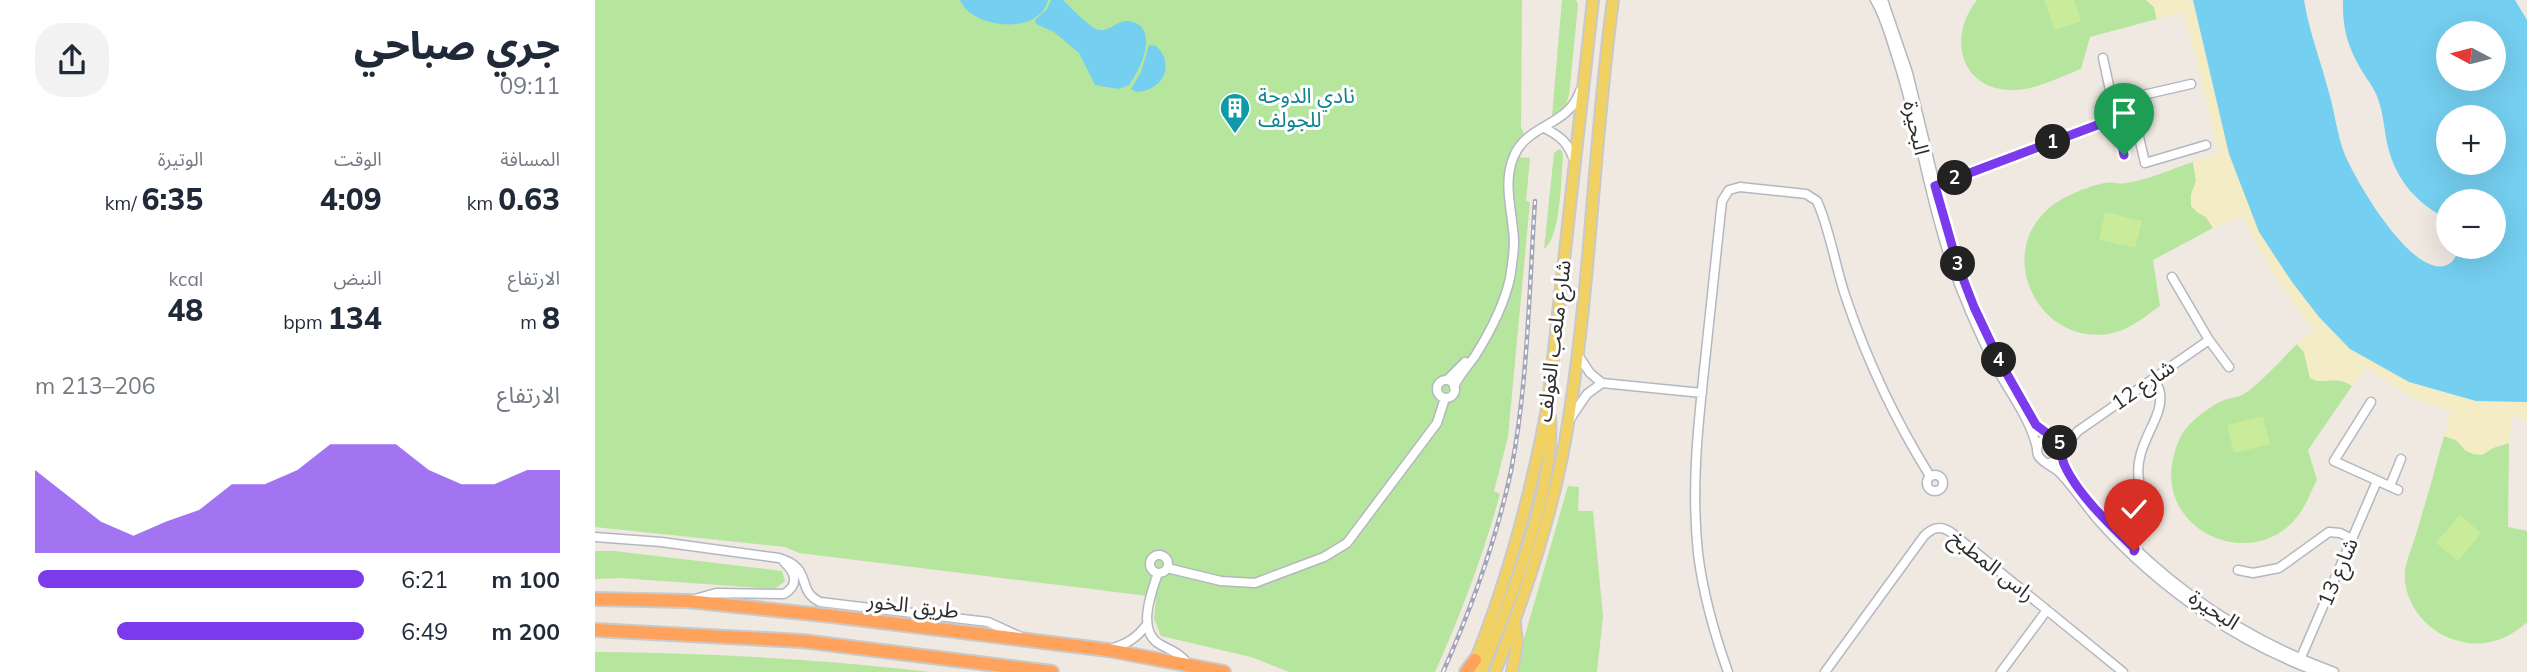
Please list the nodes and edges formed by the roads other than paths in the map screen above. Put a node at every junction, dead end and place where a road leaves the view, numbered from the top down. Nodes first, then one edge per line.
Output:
1 (1593, 0) edge
2 (1613, 0) edge
3 (1875, 0) edge
4 (1884, 0) edge
5 (2103, 58) dead end
6 (1583, 81) junction
7 (2192, 84) dead end
8 (2116, 118) junction
9 (2137, 127) junction
10 (1544, 128) junction
11 (2119, 132) junction
12 (2207, 145) dead end
13 (2124, 155) dead end
14 (1575, 162) junction
15 (1932, 186) junction
16 (2172, 277) dead end
17 (2209, 340) junction
18 (1479, 347) junction
19 (1578, 355) junction
20 (2229, 367) dead end
21 (2007, 379) junction
22 (2153, 379) junction
23 (1447, 380) junction
24 (1602, 383) junction
25 (1454, 387) junction
26 (1702, 393) junction
27 (1445, 398) junction
28 (2371, 402) dead end
29 (1569, 420) junction
30 (2078, 431) junction
31 (2052, 438) junction
32 (2037, 448) junction
33 (2062, 453) junction
34 (2401, 459) dead end
35 (2049, 463) junction
36 (1930, 476) dead end
37 (2139, 480) dead end
38 (2377, 481) junction
39 (595, 537) edge
40 (2352, 540) junction
41 (2133, 551) junction
42 (779, 558) junction
43 (1167, 568) junction
44 (2238, 570) dead end
45 (1158, 573) junction
46 (595, 598) edge
47 (688, 601) junction
48 (2047, 610) junction
49 (1514, 619) junction
50 (1147, 624) junction
51 (595, 630) edge
52 (1025, 639) junction
53 (1505, 646) junction
54 (1108, 650) junction
55 (2299, 661) junction
56 (1188, 664) junction
57 (1473, 669) edge
58 (1052, 672) edge
59 (1224, 672) edge
60 (1495, 672) edge
61 (1505, 672) edge
62 (1512, 672) edge
63 (1728, 672) edge
64 (1825, 672) edge
65 (2001, 672) edge
66 (2123, 672) edge
67 (2318, 672) edge
68 (2334, 672) edge

1 - 6 main road, شارع ملعب الغولف
2 - 19 main road, شارع ملعب الغولف
3 - 15 street, البحيرة
4 - 15 street, البحيرة
5 - 8 street
6 - 10 street
6 - 14 main road, شارع ملعب الغولف
7 - 9 street
8 - 11 street
8 - 15 street
9 - 11 street
9 - 12 street
10 - 14 street
10 - 18 street
11 - 13 street
14 - 57 main road, شارع ملعب الغولف
15 - 21 street, البحيرة
16 - 17 street
17 - 20 street
17 - 22 street, شارع 12
18 - 23 street
18 - 25 street
19 - 24 street
19 - 29 main road, شارع ملعب الغولف
21 - 31 street, البحيرة
21 - 32 street, البحيرة
22 - 30 street, شارع 12
22 - 37 street
23 - 25 street
23 - 27 street
24 - 26 street
24 - 29 street
25 - 27 street
26 - 36 street
26 - 63 street
27 - 43 street
28 - 38 street
29 - 49 main road, شارع ملعب الغولف
30 - 31 street, شارع 12
30 - 33 street, شارع 12
31 - 32 street
31 - 33 street
32 - 35 street
33 - 35 street
33 - 41 street, البحيرة
34 - 38 street
35 - 41 street, البحيرة
38 - 40 street, شارع 13
39 - 42 street
40 - 44 street
40 - 55 street, شارع 13
41 - 55 street, البحيرة
42 - 47 street
42 - 52 street
43 - 45 street
43 - 45 street
45 - 50 street
46 - 47 highway, طريق الخور
47 - 52 highway, طريق الخور
48 - 64 street, راس المطبخ
48 - 65 street
48 - 66 street, راس المطبخ
49 - 53 main road, شارع ملعب الغولف
49 - 62 main road
50 - 54 street
50 - 56 street
51 - 58 highway
52 - 54 highway, طريق الخور
53 - 60 main road, شارع ملعب الغولف
53 - 61 main road
54 - 56 highway, طريق الخور
55 - 67 street, البحيرة
55 - 68 street, البحيرة
56 - 59 highway, طريق الخور

